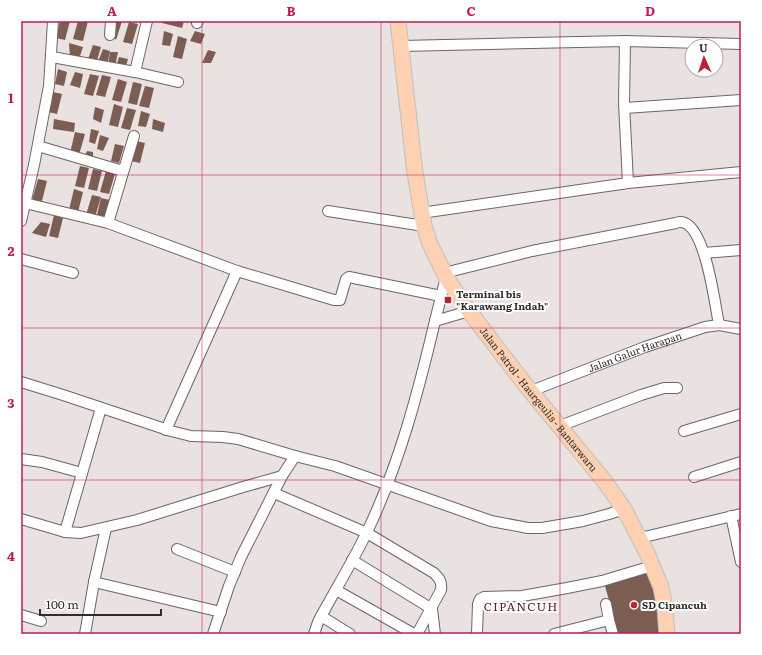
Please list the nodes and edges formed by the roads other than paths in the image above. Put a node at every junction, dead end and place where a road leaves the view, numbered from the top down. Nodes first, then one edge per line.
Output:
1 (54, 21) edge
2 (111, 21) edge
3 (147, 21) edge
4 (398, 21) edge
5 (110, 35) dead end
6 (625, 41) junction
7 (741, 44) edge
8 (401, 46) junction
9 (52, 57) junction
10 (135, 72) junction
11 (178, 82) dead end
12 (741, 100) edge
13 (624, 108) junction
14 (134, 136) dead end
15 (38, 146) junction
16 (123, 171) junction
17 (741, 172) edge
18 (628, 184) junction
19 (25, 203) junction
20 (328, 211) dead end
21 (422, 219) junction
22 (21, 221) edge
23 (108, 223) junction
24 (741, 250) edge
25 (704, 253) junction
26 (21, 258) edge
27 (237, 271) junction
28 (73, 273) dead end
29 (445, 275) junction
30 (441, 296) junction
31 (469, 311) junction
32 (435, 321) junction
33 (719, 325) junction
34 (741, 329) edge
35 (21, 382) edge
36 (677, 388) dead end
37 (531, 391) junction
38 (101, 408) junction
39 (741, 414) edge
40 (560, 426) junction
41 (166, 430) junction
42 (684, 431) dead end
43 (295, 456) junction
44 (21, 458) edge
45 (741, 462) edge
46 (82, 473) junction
47 (282, 476) junction
48 (694, 477) dead end
49 (387, 485) junction
50 (274, 493) junction
51 (624, 509) junction
52 (736, 515) edge
53 (21, 519) edge
54 (106, 528) junction
55 (65, 532) junction
56 (367, 533) junction
57 (640, 538) junction
58 (177, 549) dead end
59 (352, 560) junction
60 (741, 562) edge
61 (652, 566) junction
62 (235, 572) junction
63 (94, 582) junction
64 (336, 590) junction
65 (606, 604) dead end
66 (432, 609) junction
67 (221, 612) junction
68 (21, 615) edge
69 (321, 616) junction
70 (609, 620) junction
71 (41, 621) dead end
72 (419, 633) edge
73 (85, 634) edge
74 (214, 634) edge
75 (314, 634) edge
76 (350, 634) edge
77 (435, 634) edge
78 (477, 634) edge
79 (554, 634) edge
80 (612, 634) edge
81 (668, 634) edge

1 - 9 street
2 - 5 street
3 - 10 street
4 - 8 main road, Jalan Patrol - Haurgeulis - Bantarwaru
6 - 7 street
6 - 8 street
6 - 13 street
8 - 21 main road, Jalan Patrol - Haurgeulis - Bantarwaru
9 - 10 street
9 - 15 street
10 - 11 street
12 - 13 street
13 - 18 street
14 - 16 street
15 - 16 street
15 - 19 street
16 - 23 street
17 - 18 street
18 - 21 street
19 - 22 street
19 - 23 street
20 - 21 street
21 - 29 main road, Jalan Patrol - Haurgeulis - Bantarwaru
23 - 27 street
24 - 25 street
25 - 29 street
25 - 33 street
26 - 28 street
27 - 30 street
27 - 41 street
29 - 30 street
29 - 31 main road, Jalan Patrol - Haurgeulis - Bantarwaru
30 - 32 street
31 - 32 street
31 - 37 main road, Jalan Patrol - Haurgeulis - Bantarwaru
32 - 49 street
33 - 34 street, Jalan Galur Harapan
33 - 37 street, Jalan Galur Harapan
35 - 38 street
36 - 40 street
37 - 40 main road, Jalan Patrol - Haurgeulis - Bantarwaru
38 - 41 street
38 - 46 street
39 - 42 street
40 - 51 main road, Jalan Patrol - Haurgeulis - Bantarwaru
41 - 43 street
43 - 47 street
43 - 49 street
44 - 46 street
45 - 48 street
46 - 55 street
47 - 50 street
47 - 54 street
49 - 51 street
49 - 56 street
50 - 56 street
50 - 62 street
51 - 57 main road, Jalan Patrol - Haurgeulis - Bantarwaru
52 - 57 street
52 - 60 street
53 - 55 street
54 - 55 street
54 - 63 street
56 - 59 street
56 - 66 street
57 - 61 main road, Jalan Patrol - Haurgeulis - Bantarwaru
58 - 62 street
59 - 64 street
59 - 66 street
61 - 78 street
61 - 81 main road, Jalan Patrol - Haurgeulis - Bantarwaru
62 - 67 street
63 - 67 street
63 - 73 street
64 - 69 street
64 - 72 street
65 - 70 street
66 - 72 street
66 - 77 street
67 - 74 street
68 - 71 street
69 - 75 street
69 - 76 street
70 - 79 street
70 - 80 street

